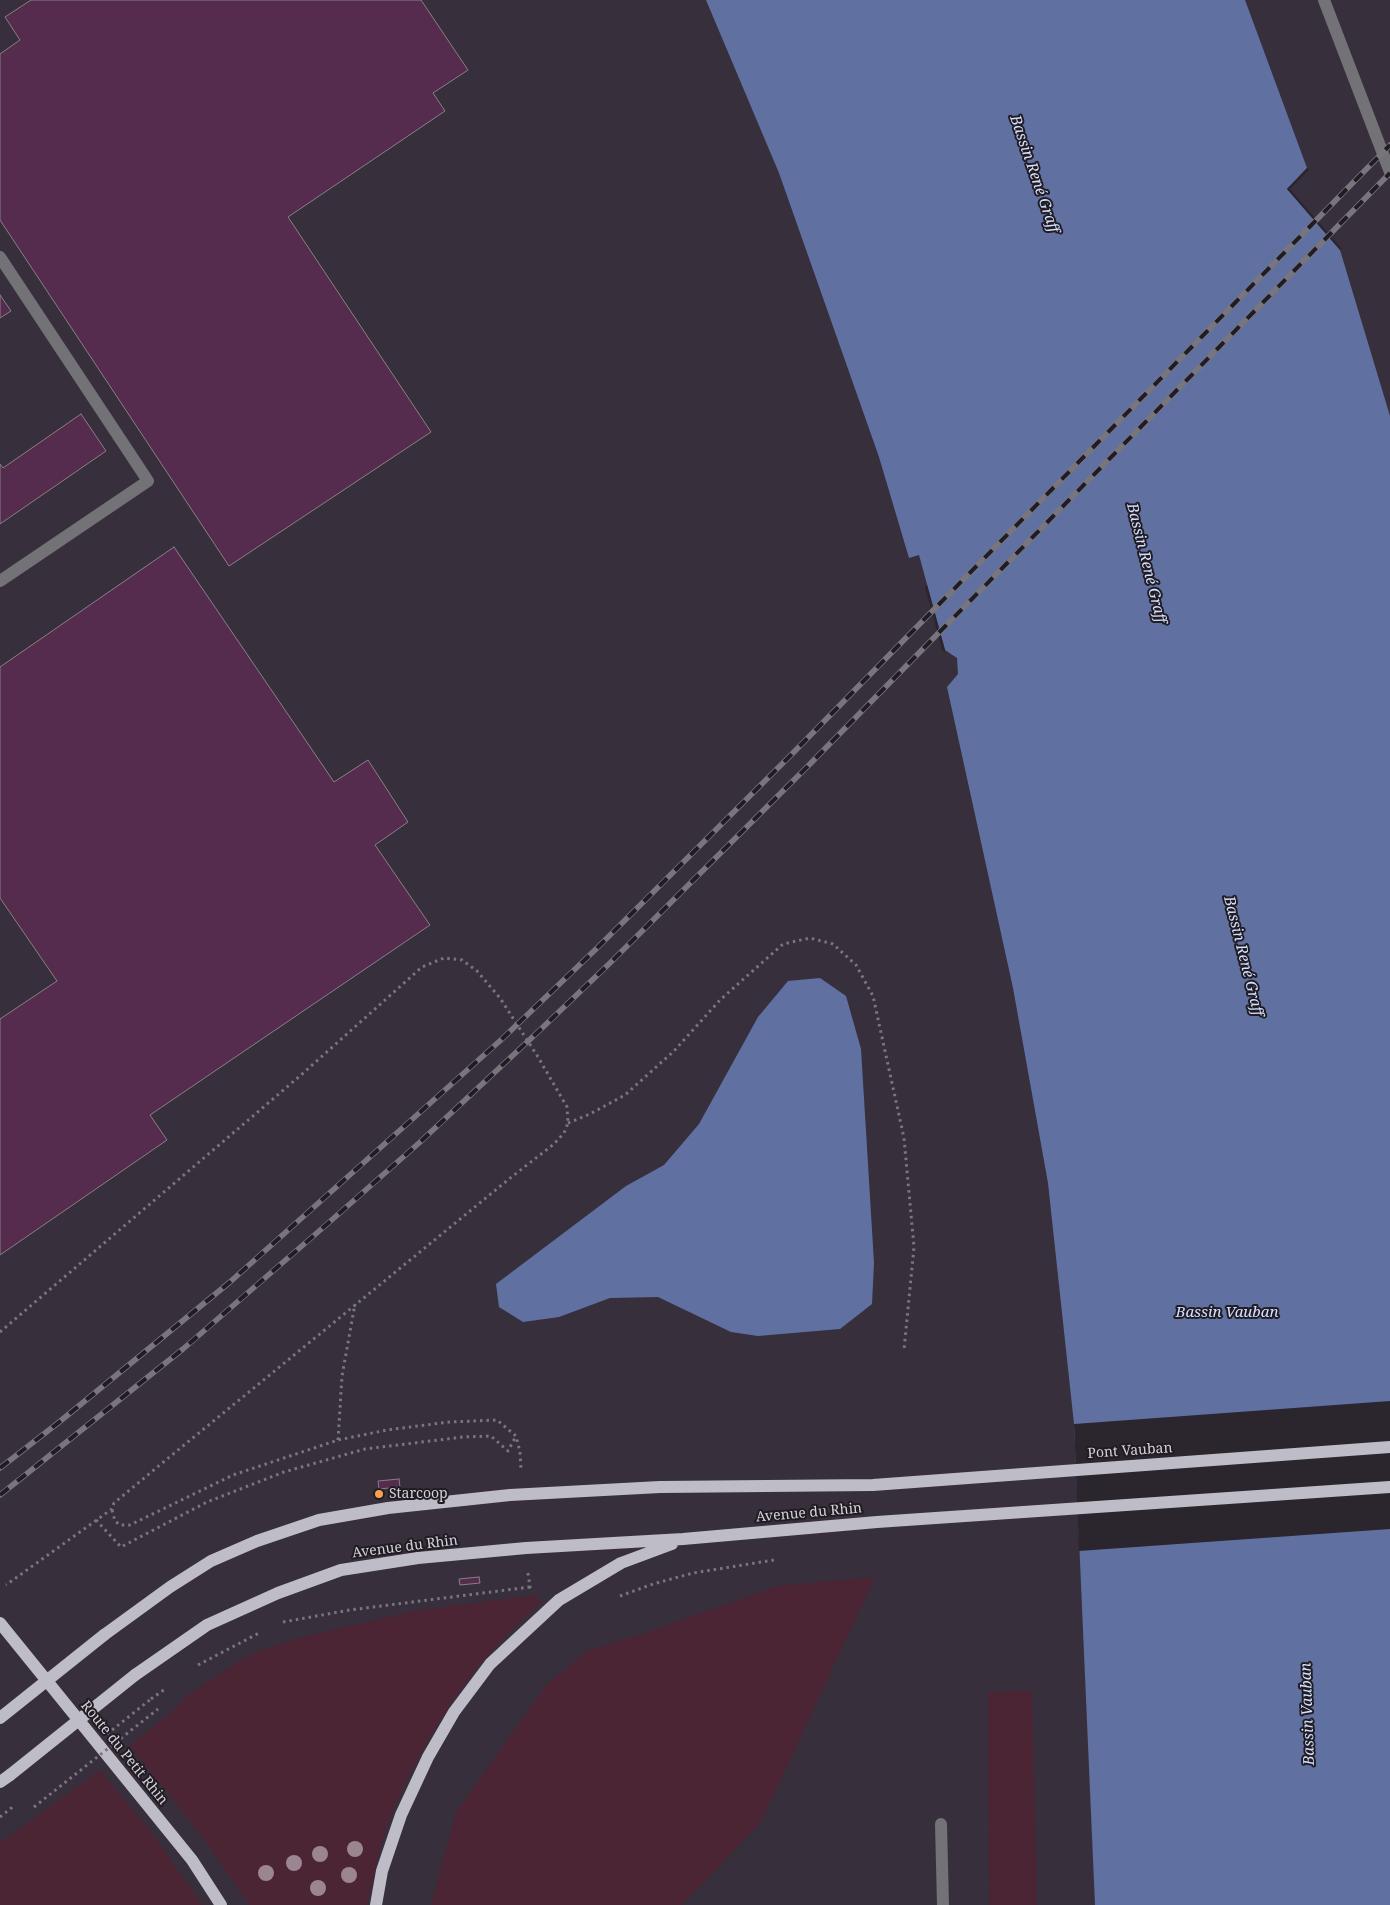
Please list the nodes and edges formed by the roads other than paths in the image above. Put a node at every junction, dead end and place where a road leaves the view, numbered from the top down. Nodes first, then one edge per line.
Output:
1 (1324, 0) edge
2 (1390, 172) edge
3 (0, 257) edge
4 (0, 581) edge
5 (1390, 1447) edge
6 (873, 1485) joint
7 (1390, 1487) edge
8 (683, 1539) junction
9 (0, 1623) edge
10 (0, 1718) edge
11 (5, 1778) edge
12 (942, 1824) dead end
13 (221, 1905) edge
14 (376, 1905) edge
15 (943, 1905) edge

1 - 2 street
3 - 4 street
5 - 6 main road, Pont Vauban
6 - 10 main road, Avenue du Rhin, bridge
7 - 8 main road, Avenue du Rhin
8 - 11 main road, Avenue du Rhin, bridge
8 - 14 main road
9 - 13 main road, Route du Petit Rhin
12 - 15 street

